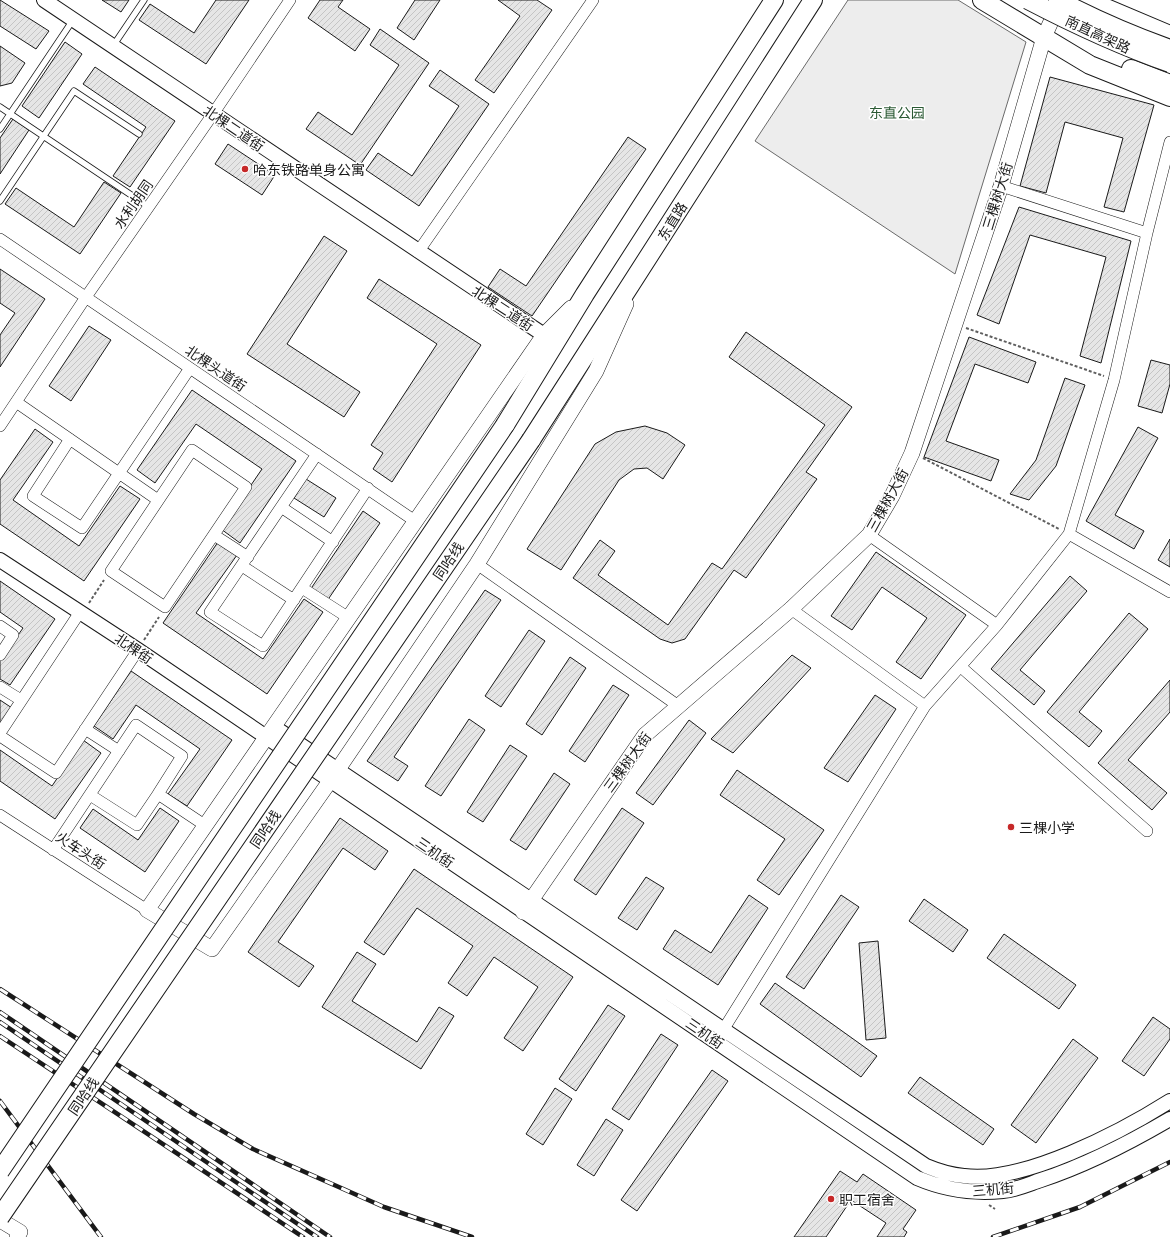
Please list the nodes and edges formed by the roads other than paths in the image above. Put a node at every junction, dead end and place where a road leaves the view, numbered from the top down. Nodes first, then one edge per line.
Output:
1 (44, 0) edge
2 (144, 0) edge
3 (593, 0) edge
4 (774, 0) edge
5 (813, 0) edge
6 (982, 0) edge
7 (1028, 0) edge
8 (1058, 0) edge
9 (1061, 0) edge
10 (1087, 0) edge
11 (1097, 0) edge
12 (288, 1) edge
13 (73, 20) junction
14 (1170, 28) edge
15 (1170, 35) edge
16 (1044, 37) junction
17 (113, 46) junction
18 (1170, 49) edge
19 (1170, 64) edge
20 (1170, 84) edge
21 (1170, 98) edge
22 (0, 107) edge
23 (10, 114) junction
24 (213, 114) junction
25 (0, 129) edge
26 (139, 134) dead end
27 (44, 136) junction
28 (1170, 142) edge
29 (1002, 186) junction
30 (0, 201) edge
31 (149, 207) junction
32 (1147, 233) junction
33 (0, 239) edge
34 (418, 252) junction
35 (640, 272) junction
36 (585, 294) junction
37 (86, 297) junction
38 (544, 335) junction
39 (190, 368) junction
40 (16, 402) junction
41 (0, 426) edge
42 (70, 439) junction
43 (531, 440) joint
44 (317, 454) junction
45 (119, 473) junction
46 (368, 488) junction
47 (158, 500) junction
48 (281, 507) junction
49 (415, 521) junction
50 (1069, 534) junction
51 (214, 535) junction
52 (869, 535) junction
53 (333, 542) junction
54 (0, 560) edge
55 (245, 561) junction
56 (477, 564) junction
57 (302, 588) junction
58 (1170, 592) edge
59 (294, 600) junction
60 (791, 609) junction
61 (81, 613) junction
62 (349, 618) junction
63 (997, 625) junction
64 (0, 626) edge
65 (138, 650) junction
66 (0, 655) edge
67 (961, 666) junction
68 (0, 687) edge
69 (21, 700) junction
70 (677, 706) junction
71 (925, 706) junction
72 (85, 729) junction
73 (271, 732) junction
74 (0, 733) edge
75 (0, 736) edge
76 (119, 751) junction
77 (334, 775) junction
78 (158, 794) junction
79 (90, 795) junction
80 (0, 815) edge
81 (206, 826) junction
82 (1147, 831) dead end
83 (53, 850) junction
84 (531, 899) junction
85 (147, 910) junction
86 (523, 912) junction
87 (720, 1035) junction
88 (1170, 1101) edge
89 (1170, 1119) edge
90 (0, 1171) edge
91 (0, 1218) edge
92 (17, 1237) edge

1 - 13 street, 北棵二道街
2 - 17 lane
3 - 34 street
4 - 36 highway
5 - 35 highway, 东直路
6 - 16 highway
7 - 19 highway, 南直高架路, bridge
8 - 18 highway, 南直高架路, bridge
9 - 16 main road, 三棵树大街
10 - 15 highway
11 - 14 highway
12 - 24 street, 水利胡同
13 - 17 street, 北棵二道街
13 - 23 lane
16 - 20 highway
16 - 21 highway
16 - 29 main road, 三棵树大街
17 - 24 street, 北棵二道街
22 - 23 lane
23 - 25 lane
23 - 27 lane
24 - 31 street, 水利胡同
24 - 34 street, 北棵二道街
26 - 27 lane
27 - 30 lane
27 - 31 lane
28 - 32 street
29 - 32 street
29 - 52 main road, 三棵树大街
31 - 37 street, 水利胡同
32 - 50 street
33 - 37 street, 北棵头道街
34 - 38 street, 北棵二道街
35 - 43 highway, 东直路
35 - 56 main road
36 - 38 main road
36 - 90 highway, 同哈线, bridge
37 - 39 street, 北棵头道街
37 - 40 street, 水利胡同
38 - 49 main road
39 - 44 street, 北棵头道街
39 - 45 street
40 - 41 street, 水利胡同
40 - 42 street
42 - 45 street
42 - 45 street
43 - 91 highway, 同哈线, bridge
44 - 46 street, 北棵头道街
44 - 48 street
45 - 47 street
46 - 49 street, 北棵头道街
46 - 53 street
47 - 51 street
47 - 51 street
48 - 53 street
48 - 55 street
49 - 62 main road
50 - 58 street
50 - 63 street
51 - 55 street
52 - 60 main road, 三棵树大街
52 - 63 street
53 - 57 street
54 - 61 street, 北棵街
55 - 59 street
55 - 59 street
56 - 70 street
56 - 77 main road
57 - 59 street
57 - 62 street
60 - 70 main road, 三棵树大街
60 - 71 street
61 - 65 street, 北棵街
61 - 69 street
62 - 73 main road
63 - 67 street
64 - 66 street
65 - 72 street
65 - 73 street, 北棵街
67 - 71 street
67 - 82 street
68 - 69 street
69 - 74 street
70 - 84 main road, 三棵树大街
71 - 87 street
72 - 75 street
72 - 76 street
73 - 77 street, 三机街
73 - 81 main road
76 - 78 street
76 - 79 street
77 - 84 street, 三机街
77 - 85 main road
77 - 86 street, 三机街
78 - 79 street
78 - 81 street
79 - 83 street
80 - 83 street, 火车头街
81 - 85 main road
83 - 85 street, 火车头街
84 - 86 main road, 三棵树大街
84 - 87 street, 三机街
86 - 87 street, 三机街
87 - 88 street, 三机街
87 - 89 street, 三机街
91 - 92 main road

